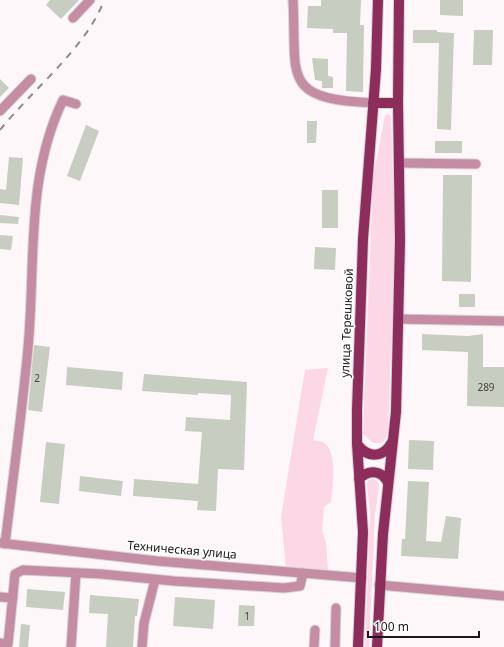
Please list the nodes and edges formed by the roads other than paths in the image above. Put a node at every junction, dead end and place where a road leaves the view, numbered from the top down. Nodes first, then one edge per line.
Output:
1 (90, 0) edge
2 (293, 0) edge
3 (378, 0) edge
4 (399, 0) edge
5 (73, 18) dead end
6 (31, 79) dead end
7 (373, 103) junction
8 (398, 103) junction
9 (76, 104) dead end
10 (0, 111) edge
11 (399, 162) junction
12 (476, 164) dead end
13 (398, 319) junction
14 (504, 321) edge
15 (393, 441) junction
16 (356, 444) junction
17 (359, 479) junction
18 (388, 483) junction
19 (2, 543) edge
20 (286, 572) junction
21 (76, 573) junction
22 (303, 573) junction
23 (362, 578) junction
24 (154, 580) junction
25 (379, 586) junction
26 (284, 588) junction
27 (504, 596) edge
28 (0, 597) edge
29 (13, 598) junction
30 (336, 608) dead end
31 (314, 630) dead end
32 (0, 643) edge
33 (71, 647) edge
34 (142, 647) edge
35 (314, 647) edge
36 (335, 647) edge
37 (358, 647) edge
38 (377, 647) edge

1 - 5 street
2 - 7 street
3 - 7 main road, улица Терешковой
4 - 8 main road
6 - 10 street
7 - 8 main road
7 - 16 main road, улица Терешковой
8 - 11 main road
9 - 19 street
11 - 12 street
11 - 13 main road
13 - 14 street
13 - 15 main road
15 - 16 main road
15 - 18 main road
16 - 17 main road, улица Терешковой
17 - 18 main road
17 - 23 main road, улица Терешковой
18 - 25 main road
19 - 20 street, Техническая улица
20 - 22 street, Техническая улица
20 - 26 street
21 - 24 street
21 - 29 street
21 - 33 street
22 - 23 street, Техническая улица
22 - 26 street
23 - 37 main road, улица Терешковой
24 - 26 street
24 - 34 street
25 - 27 street
25 - 38 main road
28 - 29 street
29 - 32 street
30 - 36 street
31 - 35 street

